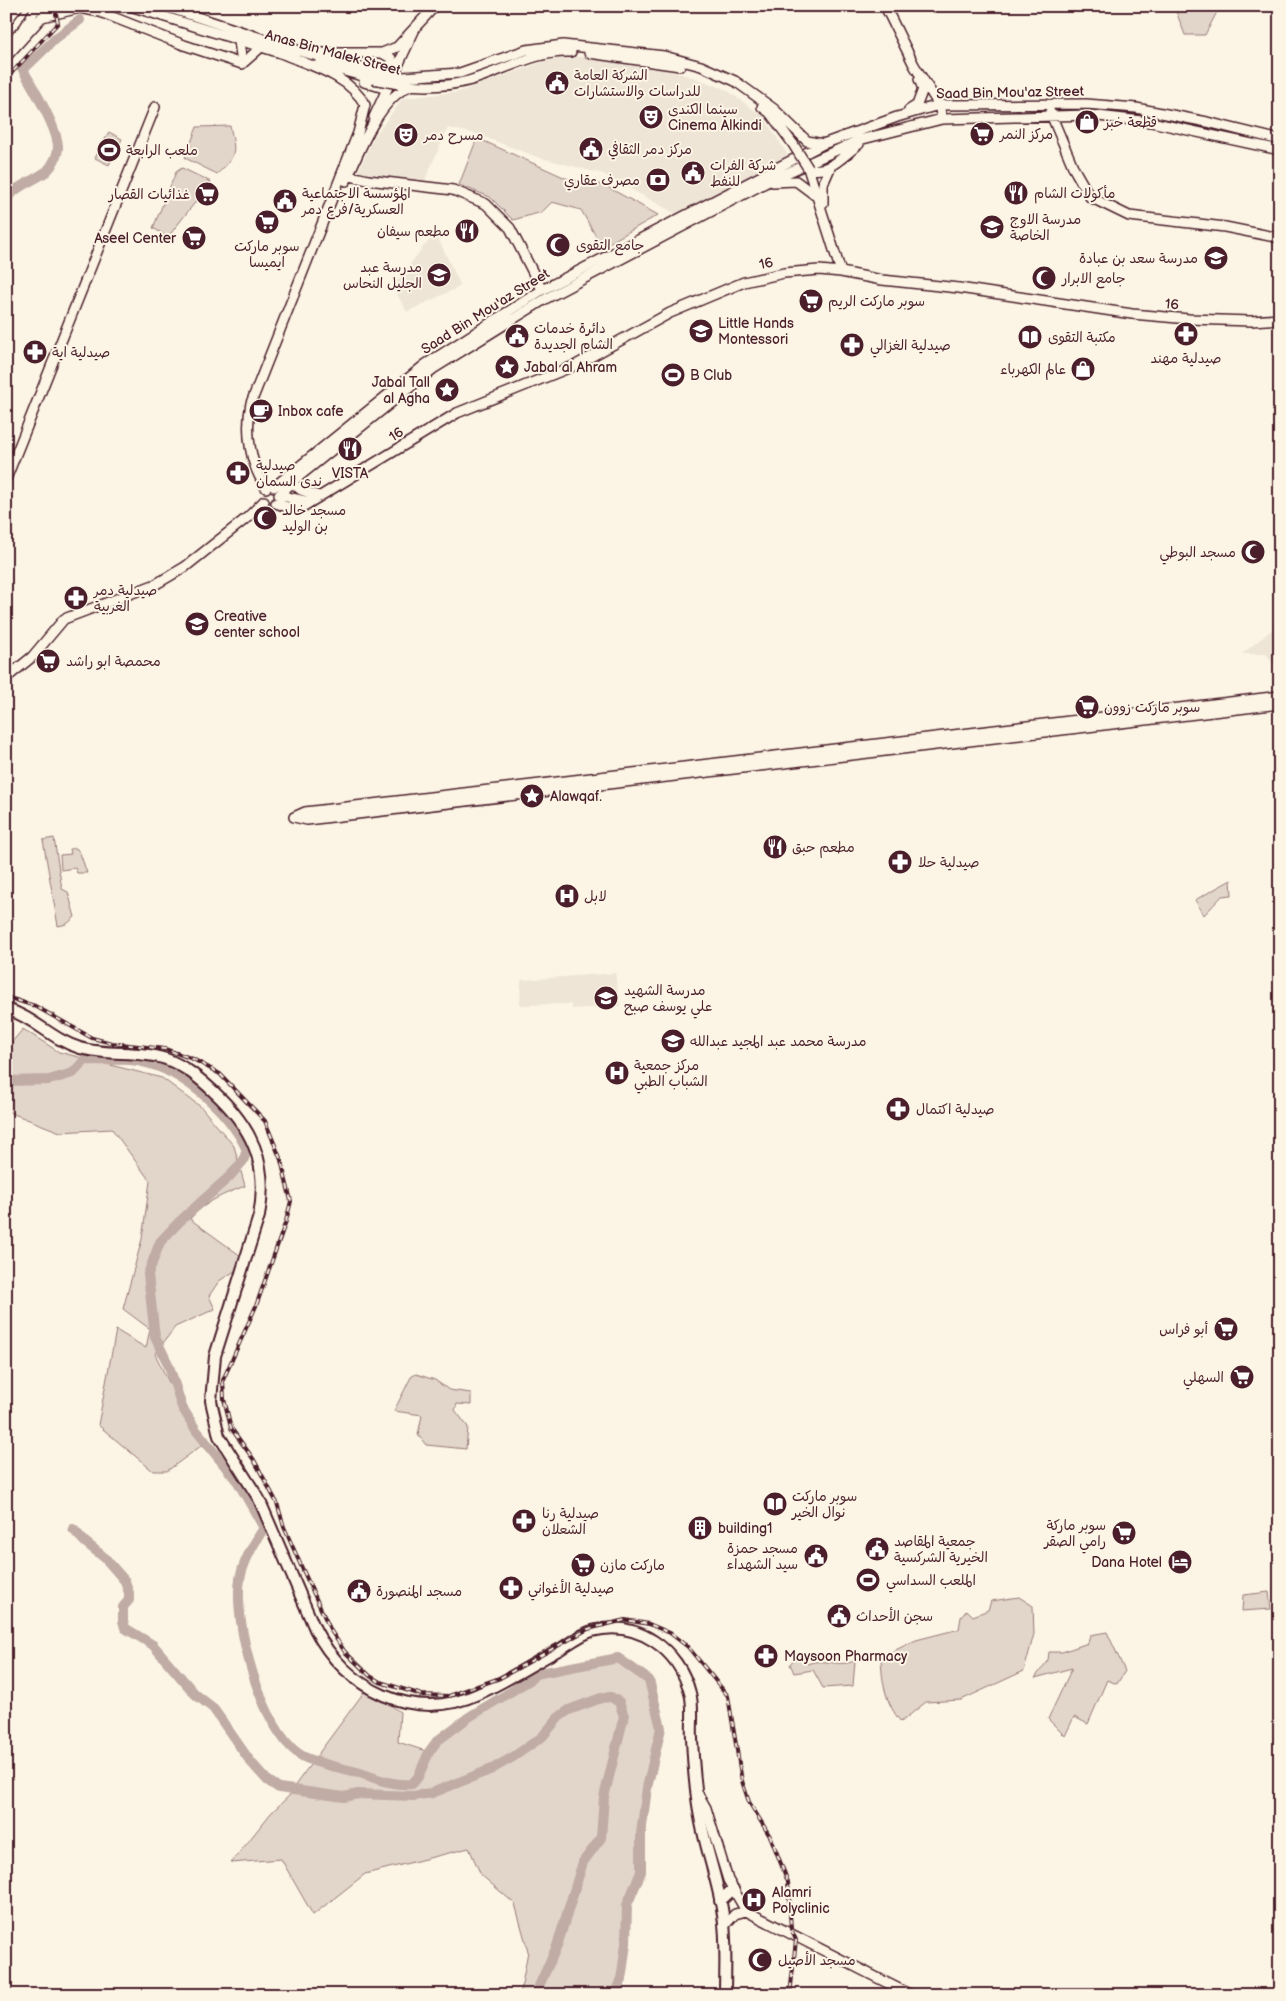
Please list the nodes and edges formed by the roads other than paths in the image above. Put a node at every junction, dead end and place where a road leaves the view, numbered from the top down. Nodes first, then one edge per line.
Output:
1 (18, 6) edge
2 (37, 6) edge
3 (46, 6) edge
4 (130, 6) edge
5 (164, 6) edge
6 (435, 6) edge
7 (885, 6) edge
8 (42, 17) junction
9 (6, 22) edge
10 (414, 31) junction
11 (239, 41) junction
12 (6, 48) edge
13 (260, 48) junction
14 (306, 53) junction
15 (382, 53) junction
16 (283, 54) junction
17 (6, 57) edge
18 (242, 64) junction
19 (914, 65) junction
20 (318, 68) junction
21 (394, 69) junction
22 (372, 75) junction
23 (401, 81) junction
24 (411, 86) junction
25 (387, 89) junction
26 (1049, 104) junction
27 (939, 105) junction
28 (155, 107) dead end
29 (1050, 115) junction
30 (897, 117) junction
31 (942, 119) junction
32 (366, 136) junction
33 (868, 137) junction
34 (1280, 140) edge
35 (823, 144) junction
36 (1280, 150) edge
37 (808, 168) junction
38 (830, 168) junction
39 (345, 175) junction
40 (765, 183) junction
41 (818, 198) junction
42 (824, 213) junction
43 (1280, 238) edge
44 (841, 272) junction
45 (542, 290) junction
46 (1280, 319) edge
47 (6, 479) edge
48 (292, 483) junction
49 (274, 493) junction
50 (319, 496) junction
51 (6, 678) edge
52 (1280, 696) edge
53 (1280, 704) edge
54 (6, 1009) edge
55 (697, 1791) junction
56 (733, 1889) junction
57 (720, 1901) junction
58 (746, 1911) junction
59 (724, 1926) junction
60 (725, 1995) edge
61 (910, 1995) edge

1 - 9 street
2 - 12 street
3 - 8 street
4 - 11 street, Anas Bin Malek Street
5 - 14 street, Anas Bin Malek Street
6 - 10 street
7 - 19 street
8 - 17 street
8 - 18 street
10 - 15 street
10 - 21 street
11 - 13 street, Anas Bin Malek Street
11 - 18 street
13 - 16 street, Anas Bin Malek Street
13 - 18 street
14 - 15 street
14 - 22 street, Anas Bin Malek Street
15 - 21 street
16 - 20 street
16 - 22 street, Anas Bin Malek Street
19 - 27 street
19 - 30 street
20 - 25 street
20 - 39 street
21 - 25 street
22 - 23 street, Anas Bin Malek Street, bridge
23 - 24 street, Anas Bin Malek Street
23 - 35 street, Anas Bin Malek Street
24 - 32 street
24 - 37 street, Anas Bin Malek Street, bridge
25 - 32 street
26 - 27 street, Saad Bin Mou'az Street
26 - 29 street
26 - 34 street, Saad Bin Mou'az Street
27 - 30 street, Saad Bin Mou'az Street
27 - 31 street
28 - 47 street
29 - 31 street, Saad Bin Mou'az Street
29 - 36 street, Saad Bin Mou'az Street
29 - 43 street
30 - 35 street, Saad Bin Mou'az Street
31 - 33 street, Saad Bin Mou'az Street
32 - 39 street
33 - 38 street
33 - 40 street, Saad Bin Mou'az Street
35 - 45 street, Saad Bin Mou'az Street
37 - 38 street
37 - 41 street, Anas Bin Malek Street
38 - 42 street
39 - 45 street
39 - 49 street
40 - 41 street
40 - 48 street, Saad Bin Mou'az Street
41 - 42 street, Anas Bin Malek Street
42 - 44 street
44 - 46 street, 16
44 - 50 street, 16
45 - 49 street, Saad Bin Mou'az Street
48 - 49 street, Saad Bin Mou'az Street
48 - 50 street
49 - 50 street, 16
49 - 51 street
52 - 53 street
54 - 55 main road
55 - 56 street
55 - 57 main road
56 - 57 main road
56 - 58 street
57 - 59 main road
58 - 59 street
58 - 61 street
59 - 60 main road

